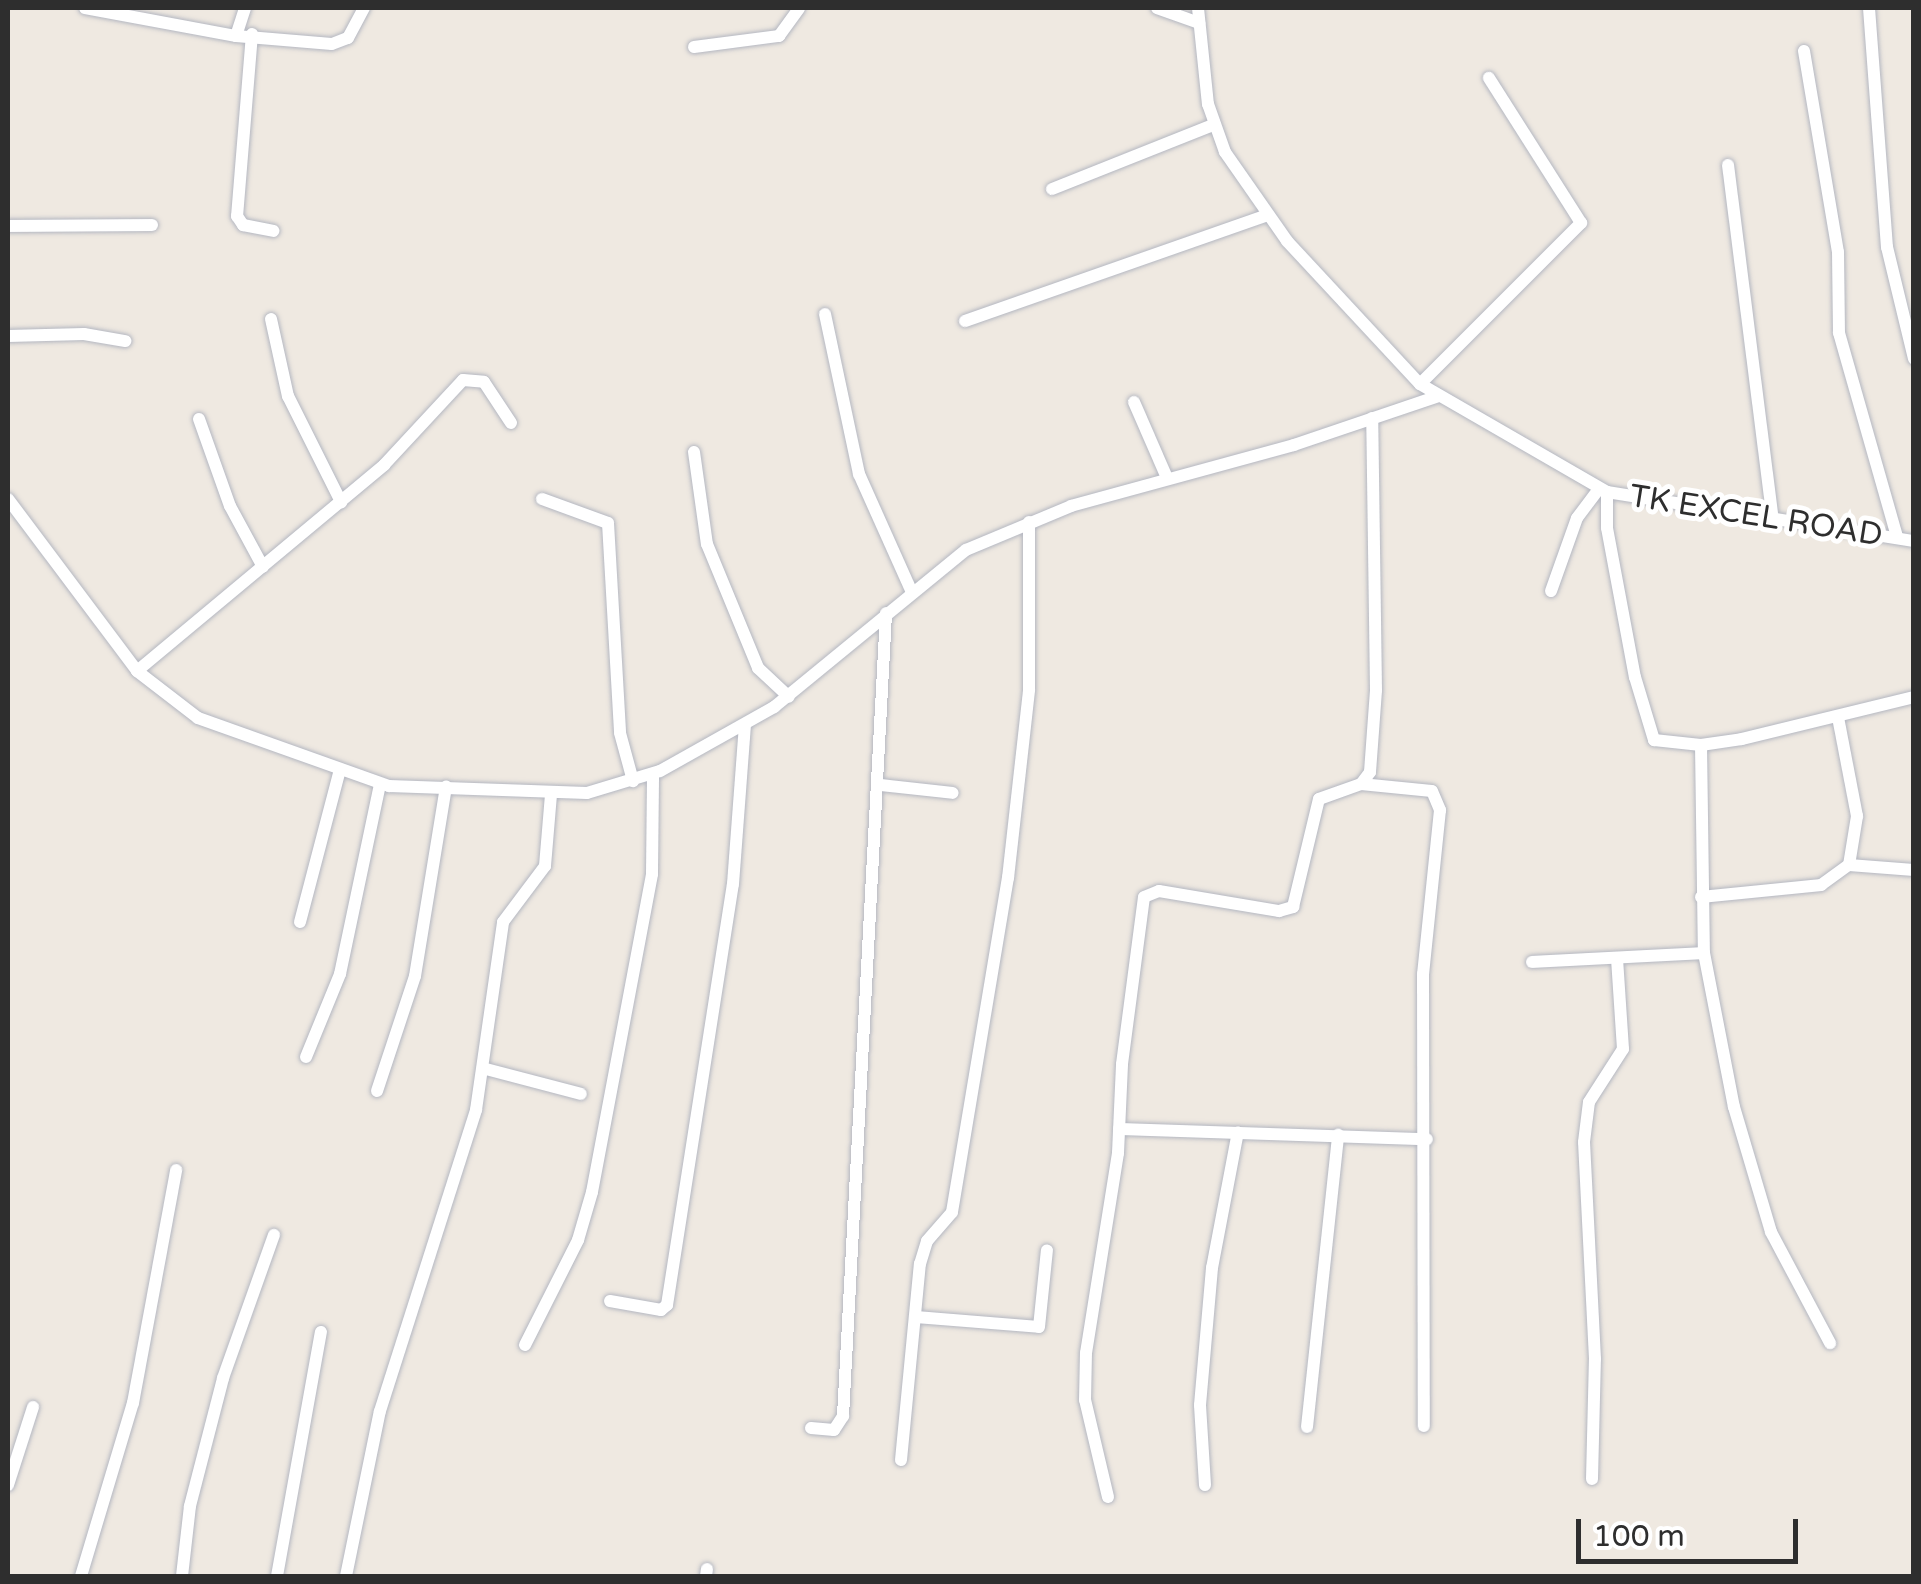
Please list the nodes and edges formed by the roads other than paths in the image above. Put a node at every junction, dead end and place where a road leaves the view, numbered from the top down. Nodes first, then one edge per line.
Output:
1 (85, 8) edge
2 (245, 8) edge
3 (364, 8) edge
4 (799, 8) edge
5 (1158, 8) edge
6 (1198, 8) edge
7 (1869, 8) edge
8 (116, 11) edge
9 (1199, 23) junction
10 (252, 34) junction
11 (236, 36) junction
12 (694, 48) dead end
13 (1804, 51) dead end
14 (1489, 78) dead end
15 (1215, 124) junction
16 (1728, 165) dead end
17 (1052, 189) dead end
18 (1267, 215) junction
19 (152, 224) dead end
20 (8, 226) edge
21 (273, 230) dead end
22 (824, 314) dead end
23 (271, 319) dead end
24 (966, 321) dead end
25 (8, 336) edge
26 (125, 341) dead end
27 (1914, 359) edge
28 (1420, 384) junction
29 (1440, 396) junction
30 (1134, 402) dead end
31 (1372, 418) junction
32 (199, 419) dead end
33 (511, 423) dead end
34 (694, 452) dead end
35 (1167, 478) junction
36 (1603, 491) junction
37 (8, 499) edge
38 (542, 499) dead end
39 (341, 502) junction
40 (1773, 521) junction
41 (1028, 522) junction
42 (1897, 538) junction
43 (1914, 541) edge
44 (262, 567) junction
45 (911, 590) junction
46 (1551, 590) dead end
47 (886, 613) junction
48 (137, 671) junction
49 (788, 697) junction
50 (1914, 697) edge
51 (1838, 717) junction
52 (745, 725) junction
53 (1701, 745) junction
54 (340, 770) junction
55 (653, 774) junction
56 (633, 781) junction
57 (380, 784) junction
58 (1361, 784) junction
59 (881, 785) junction
60 (446, 787) junction
61 (953, 793) dead end
62 (551, 795) junction
63 (1849, 865) junction
64 (1914, 870) edge
65 (1701, 898) junction
66 (300, 922) dead end
67 (1704, 953) junction
68 (1617, 959) junction
69 (1532, 962) dead end
70 (306, 1057) dead end
71 (486, 1068) junction
72 (377, 1091) dead end
73 (581, 1094) dead end
74 (1120, 1129) junction
75 (1238, 1132) junction
76 (1338, 1135) junction
77 (1428, 1139) junction
78 (176, 1170) dead end
79 (274, 1234) dead end
80 (1047, 1250) dead end
81 (610, 1302) dead end
82 (916, 1317) junction
83 (321, 1332) dead end
84 (1830, 1343) dead end
85 (525, 1346) dead end
86 (33, 1408) dead end
87 (1424, 1426) dead end
88 (811, 1428) dead end
89 (1307, 1428) dead end
90 (901, 1460) dead end
91 (1592, 1480) dead end
92 (8, 1485) edge
93 (1205, 1485) dead end
94 (1108, 1497) dead end
95 (80, 1576) edge
96 (182, 1576) edge
97 (277, 1576) edge
98 (346, 1576) edge

1 - 8 street
2 - 11 street
3 - 10 street
4 - 12 street
5 - 9 street
6 - 9 street, TK EXCEL ROAD
7 - 27 street
8 - 11 street
9 - 15 street, TK EXCEL ROAD
10 - 11 street
10 - 21 street
13 - 42 street
14 - 28 street
15 - 17 street
15 - 18 street, TK EXCEL ROAD
16 - 40 street
18 - 24 street
18 - 28 street, TK EXCEL ROAD
19 - 20 street
22 - 45 street
23 - 39 street
25 - 26 street
28 - 29 street, TK EXCEL ROAD
29 - 31 street
29 - 36 street, TK EXCEL ROAD
30 - 35 street
31 - 35 street
31 - 58 street
32 - 44 street
33 - 39 street
34 - 49 street
35 - 41 street
36 - 40 street, TK EXCEL ROAD
36 - 46 street
36 - 53 street
37 - 48 street
38 - 56 street
39 - 44 street
40 - 42 street, TK EXCEL ROAD
41 - 45 street
41 - 82 street
42 - 43 street, TK EXCEL ROAD
44 - 48 street
45 - 47 street
47 - 49 street
47 - 59 street
48 - 54 street
49 - 52 street
50 - 51 street
51 - 53 street
51 - 63 street
52 - 55 street
52 - 81 street
53 - 65 street
54 - 57 street
54 - 66 street
55 - 56 street
55 - 85 street
56 - 62 street
57 - 60 street
57 - 70 street
58 - 74 street
58 - 77 street
59 - 61 street
59 - 88 street
60 - 62 street
60 - 72 street
62 - 71 street
63 - 64 street
63 - 65 street
65 - 67 street
67 - 68 street
67 - 84 street
68 - 69 street
68 - 91 street
71 - 73 street
71 - 98 street
74 - 75 street
74 - 94 street
75 - 76 street
75 - 93 street
76 - 77 street
76 - 89 street
77 - 87 street
78 - 95 street
79 - 96 street
80 - 82 street
82 - 90 street
83 - 97 street
86 - 92 street

